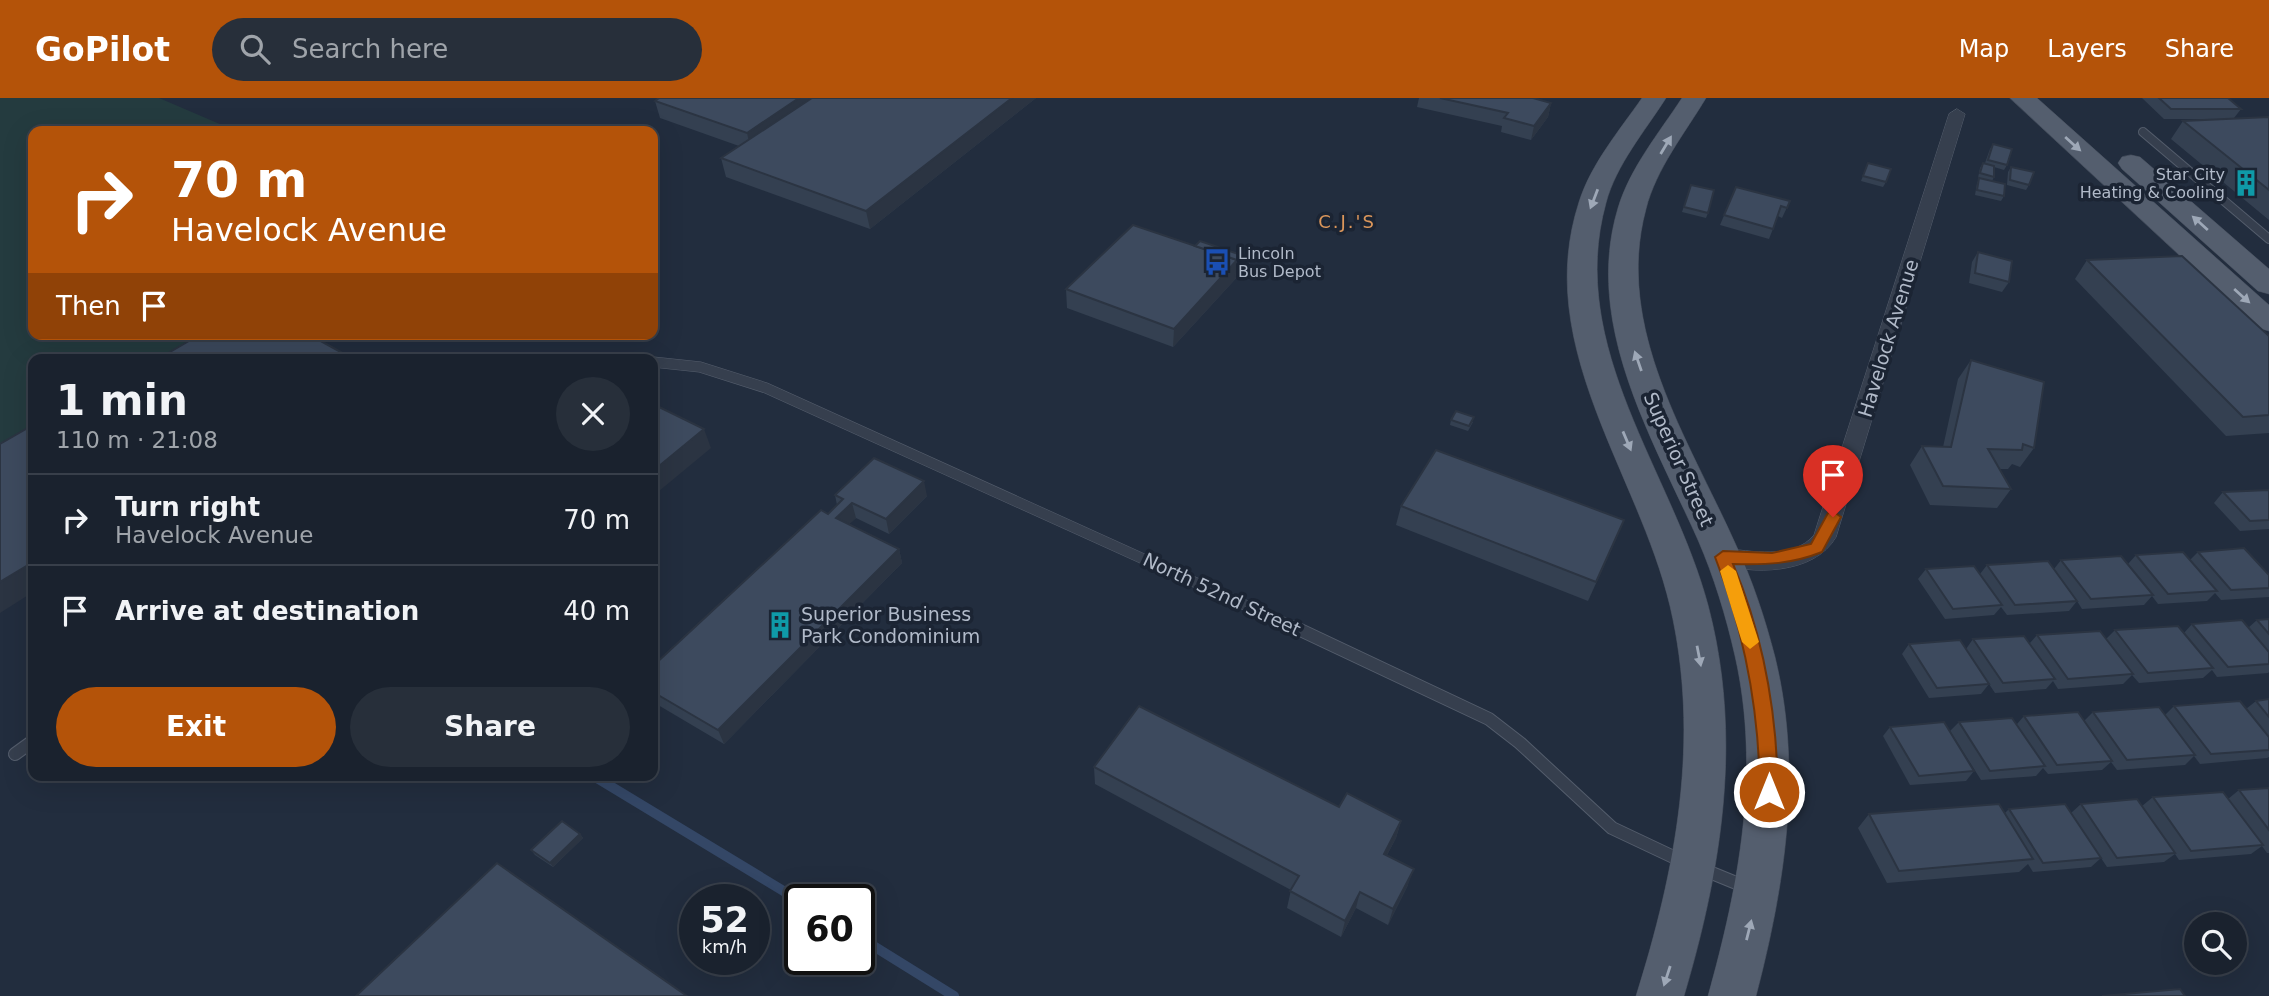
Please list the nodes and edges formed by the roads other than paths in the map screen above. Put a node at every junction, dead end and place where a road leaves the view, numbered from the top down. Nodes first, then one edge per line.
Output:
1 (1654, 98) edge
2 (1694, 98) edge
3 (2022, 98) edge
4 (2057, 98) edge
5 (1957, 114) dead end
6 (2143, 132) dead end
7 (2269, 239) edge
8 (2269, 285) edge
9 (2269, 321) edge
10 (658, 362) edge
11 (1723, 557) junction
12 (28, 745) edge
13 (15, 754) dead end
14 (1697, 867) junction
15 (1758, 892) junction
16 (1660, 996) edge
17 (1732, 996) edge

1 -> 14 main road, Superior Street
11 -> 2 main road, Superior Street
3 -> 9 main road
8 -> 4 main road
5 - 11 street, Havelock Avenue
6 - 7 lane
10 - 14 lane, North 52nd Street
11 - 15 main road, Superior Street
12 - 13 lane
14 - 15 lane, North 52nd Street
14 -> 16 main road, Superior Street
17 -> 15 main road, Superior Street

